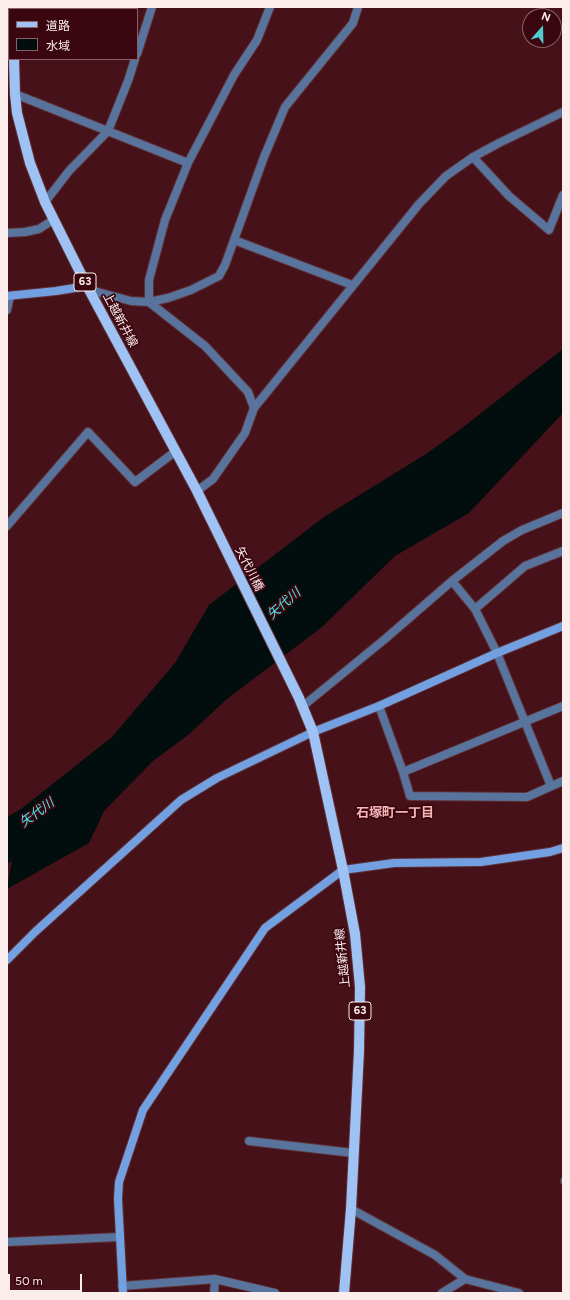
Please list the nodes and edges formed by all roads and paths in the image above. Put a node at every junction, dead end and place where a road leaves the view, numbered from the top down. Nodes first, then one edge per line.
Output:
1 (152, 7) edge
2 (270, 7) edge
3 (358, 7) edge
4 (138, 51) edge
5 (14, 60) edge
6 (135, 60) edge
7 (10, 72) edge
8 (15, 94) junction
9 (563, 112) edge
10 (108, 131) junction
11 (473, 157) junction
12 (188, 163) junction
13 (563, 194) edge
14 (45, 202) junction
15 (53, 220) junction
16 (7, 233) edge
17 (234, 240) junction
18 (352, 285) junction
19 (88, 288) junction
20 (9, 296) edge
21 (149, 302) junction
22 (7, 310) edge
23 (254, 408) junction
24 (176, 451) junction
25 (196, 491) junction
26 (563, 513) edge
27 (209, 517) joint
28 (7, 526) edge
29 (563, 551) edge
30 (452, 581) junction
31 (475, 609) junction
32 (563, 626) edge
33 (497, 653) junction
34 (301, 702) junction
35 (379, 706) junction
36 (563, 706) edge
37 (526, 721) junction
38 (313, 732) junction
39 (403, 772) junction
40 (563, 781) edge
41 (551, 786) junction
42 (563, 848) edge
43 (343, 870) junction
44 (7, 960) edge
45 (249, 1141) dead end
46 (353, 1153) junction
47 (351, 1209) junction
48 (120, 1237) junction
49 (7, 1242) edge
50 (215, 1279) junction
51 (465, 1279) junction
52 (123, 1290) edge
53 (214, 1293) edge
54 (275, 1293) edge
55 (344, 1293) edge
56 (442, 1293) edge
57 (519, 1293) edge

1 - 4 street
2 - 12 street
3 - 17 street
5 - 7 main road, 上越新井線 / 63
6 - 10 street
7 - 8 main road, 上越新井線 / 63
8 - 10 street
8 - 14 main road, 上越新井線 / 63
9 - 11 street
10 - 12 street
10 - 14 street
11 - 13 street
11 - 18 street
12 - 21 street
14 - 15 main road, 上越新井線 / 63
15 - 16 street
15 - 19 main road, 上越新井線 / 63
17 - 18 street
17 - 21 street
18 - 23 street
19 - 20 street
19 - 21 street
19 - 24 main road, 上越新井線 / 63
20 - 22 street
21 - 23 street
23 - 25 street
24 - 25 main road, 上越新井線 / 63
24 - 28 street
25 - 27 main road, 上越新井線 / 63
26 - 30 street
27 - 34 main road, 矢代川橋 / 63
29 - 31 street
30 - 31 street
30 - 34 street
31 - 33 street
32 - 33 street
33 - 35 street
33 - 37 street
34 - 38 main road, 上越新井線 / 63
35 - 38 street
35 - 39 street
36 - 37 street
37 - 39 street
37 - 41 street
38 - 43 main road, 上越新井線 / 63
38 - 44 street
39 - 41 street
40 - 41 street
42 - 43 street
43 - 46 main road, 上越新井線 / 63
43 - 48 street
45 - 46 street
46 - 47 main road, 上越新井線 / 63
47 - 51 street
47 - 55 main road, 上越新井線 / 63
48 - 49 street
48 - 52 street
50 - 52 street
50 - 53 street
50 - 54 street
51 - 56 street
51 - 57 street

